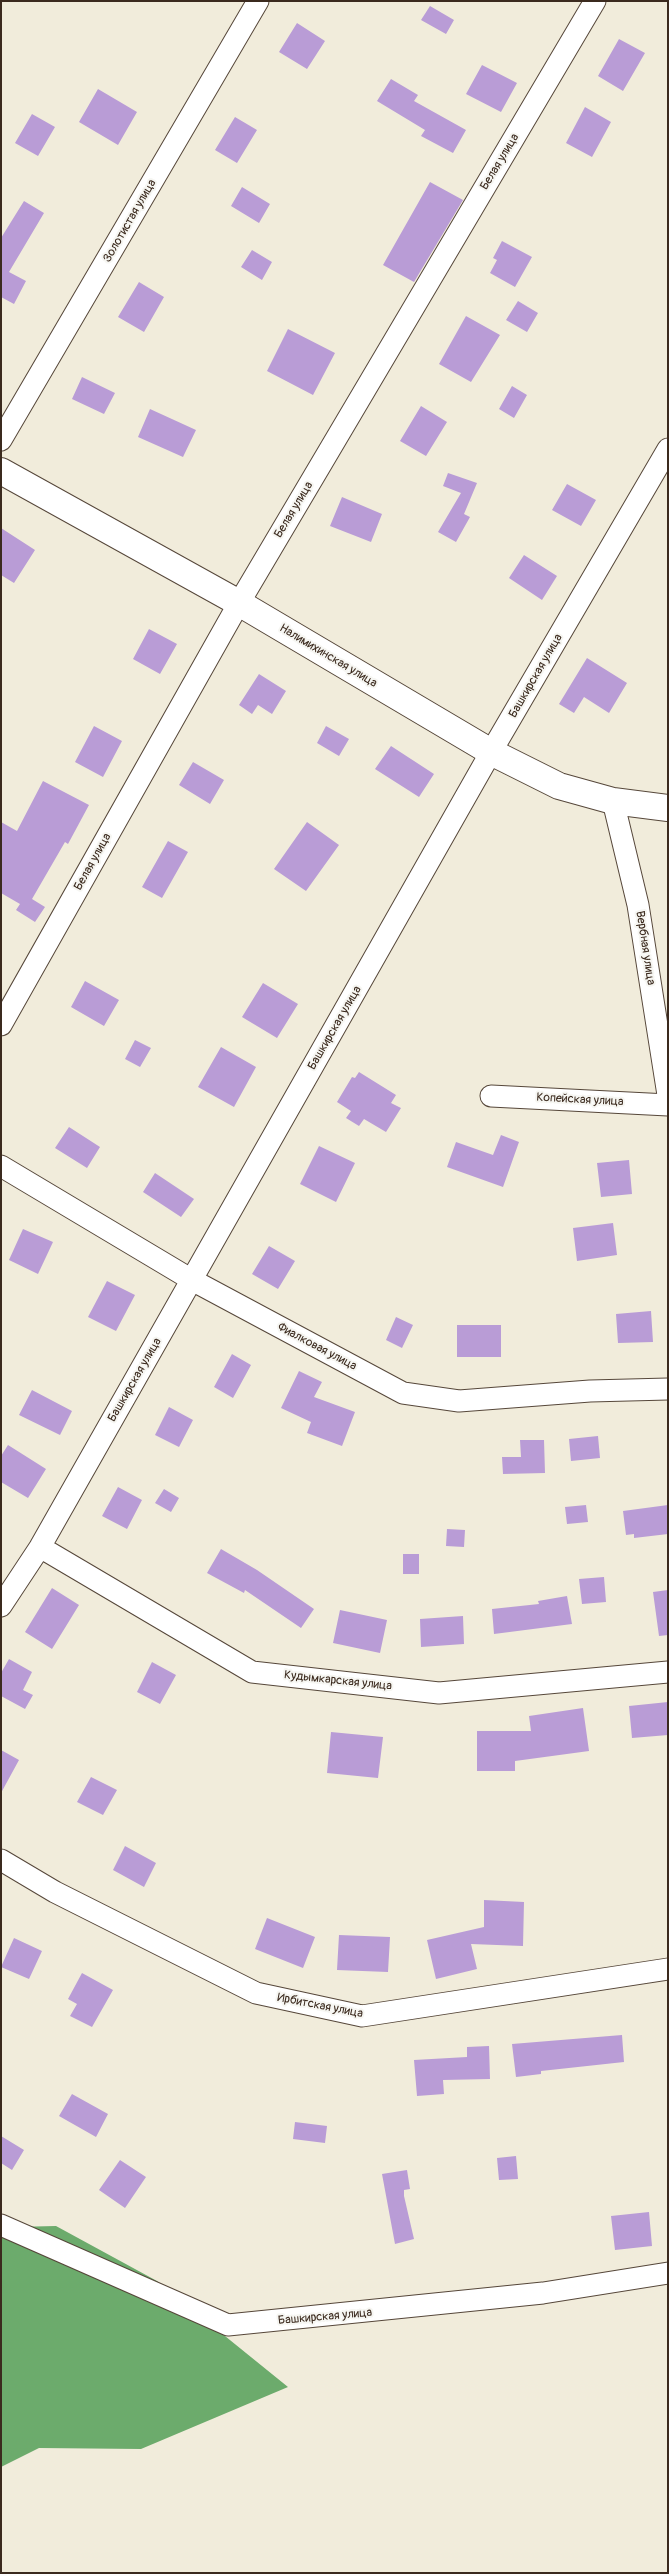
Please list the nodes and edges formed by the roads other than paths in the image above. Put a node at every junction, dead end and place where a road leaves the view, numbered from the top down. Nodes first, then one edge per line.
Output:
1 (258, 1) edge
2 (595, 1) edge
3 (1, 440) edge
4 (668, 448) edge
5 (1, 471) edge
6 (239, 603) junction
7 (491, 752) junction
8 (613, 802) junction
9 (668, 808) edge
10 (1, 1024) edge
11 (668, 1095) edge
12 (491, 1096) dead end
13 (668, 1105) edge
14 (1, 1166) edge
15 (192, 1280) junction
16 (668, 1389) edge
17 (40, 1548) junction
18 (1, 1606) edge
19 (668, 1672) edge
20 (1, 1860) edge
21 (668, 1969) edge
22 (1, 2225) edge
23 (668, 2272) edge

1 - 3 street, Золотистая улица
2 - 6 street, Белая улица
4 - 7 street, Башкирская улица
5 - 6 street, Налимихинская улица
6 - 7 street, Налимихинская улица
6 - 10 street, Белая улица
7 - 8 street, Налимихинская улица
7 - 15 street, Башкирская улица
8 - 9 street, Налимихинская улица
8 - 11 street, Вербная улица
12 - 13 street, Копейская улица
14 - 15 street, Фиалковая улица
15 - 16 street, Фиалковая улица
15 - 17 street, Башкирская улица
17 - 18 street, Башкирская улица
17 - 19 street, Кудымкарская улица
20 - 21 street, Ирбитская улица
22 - 23 street, Башкирская улица

